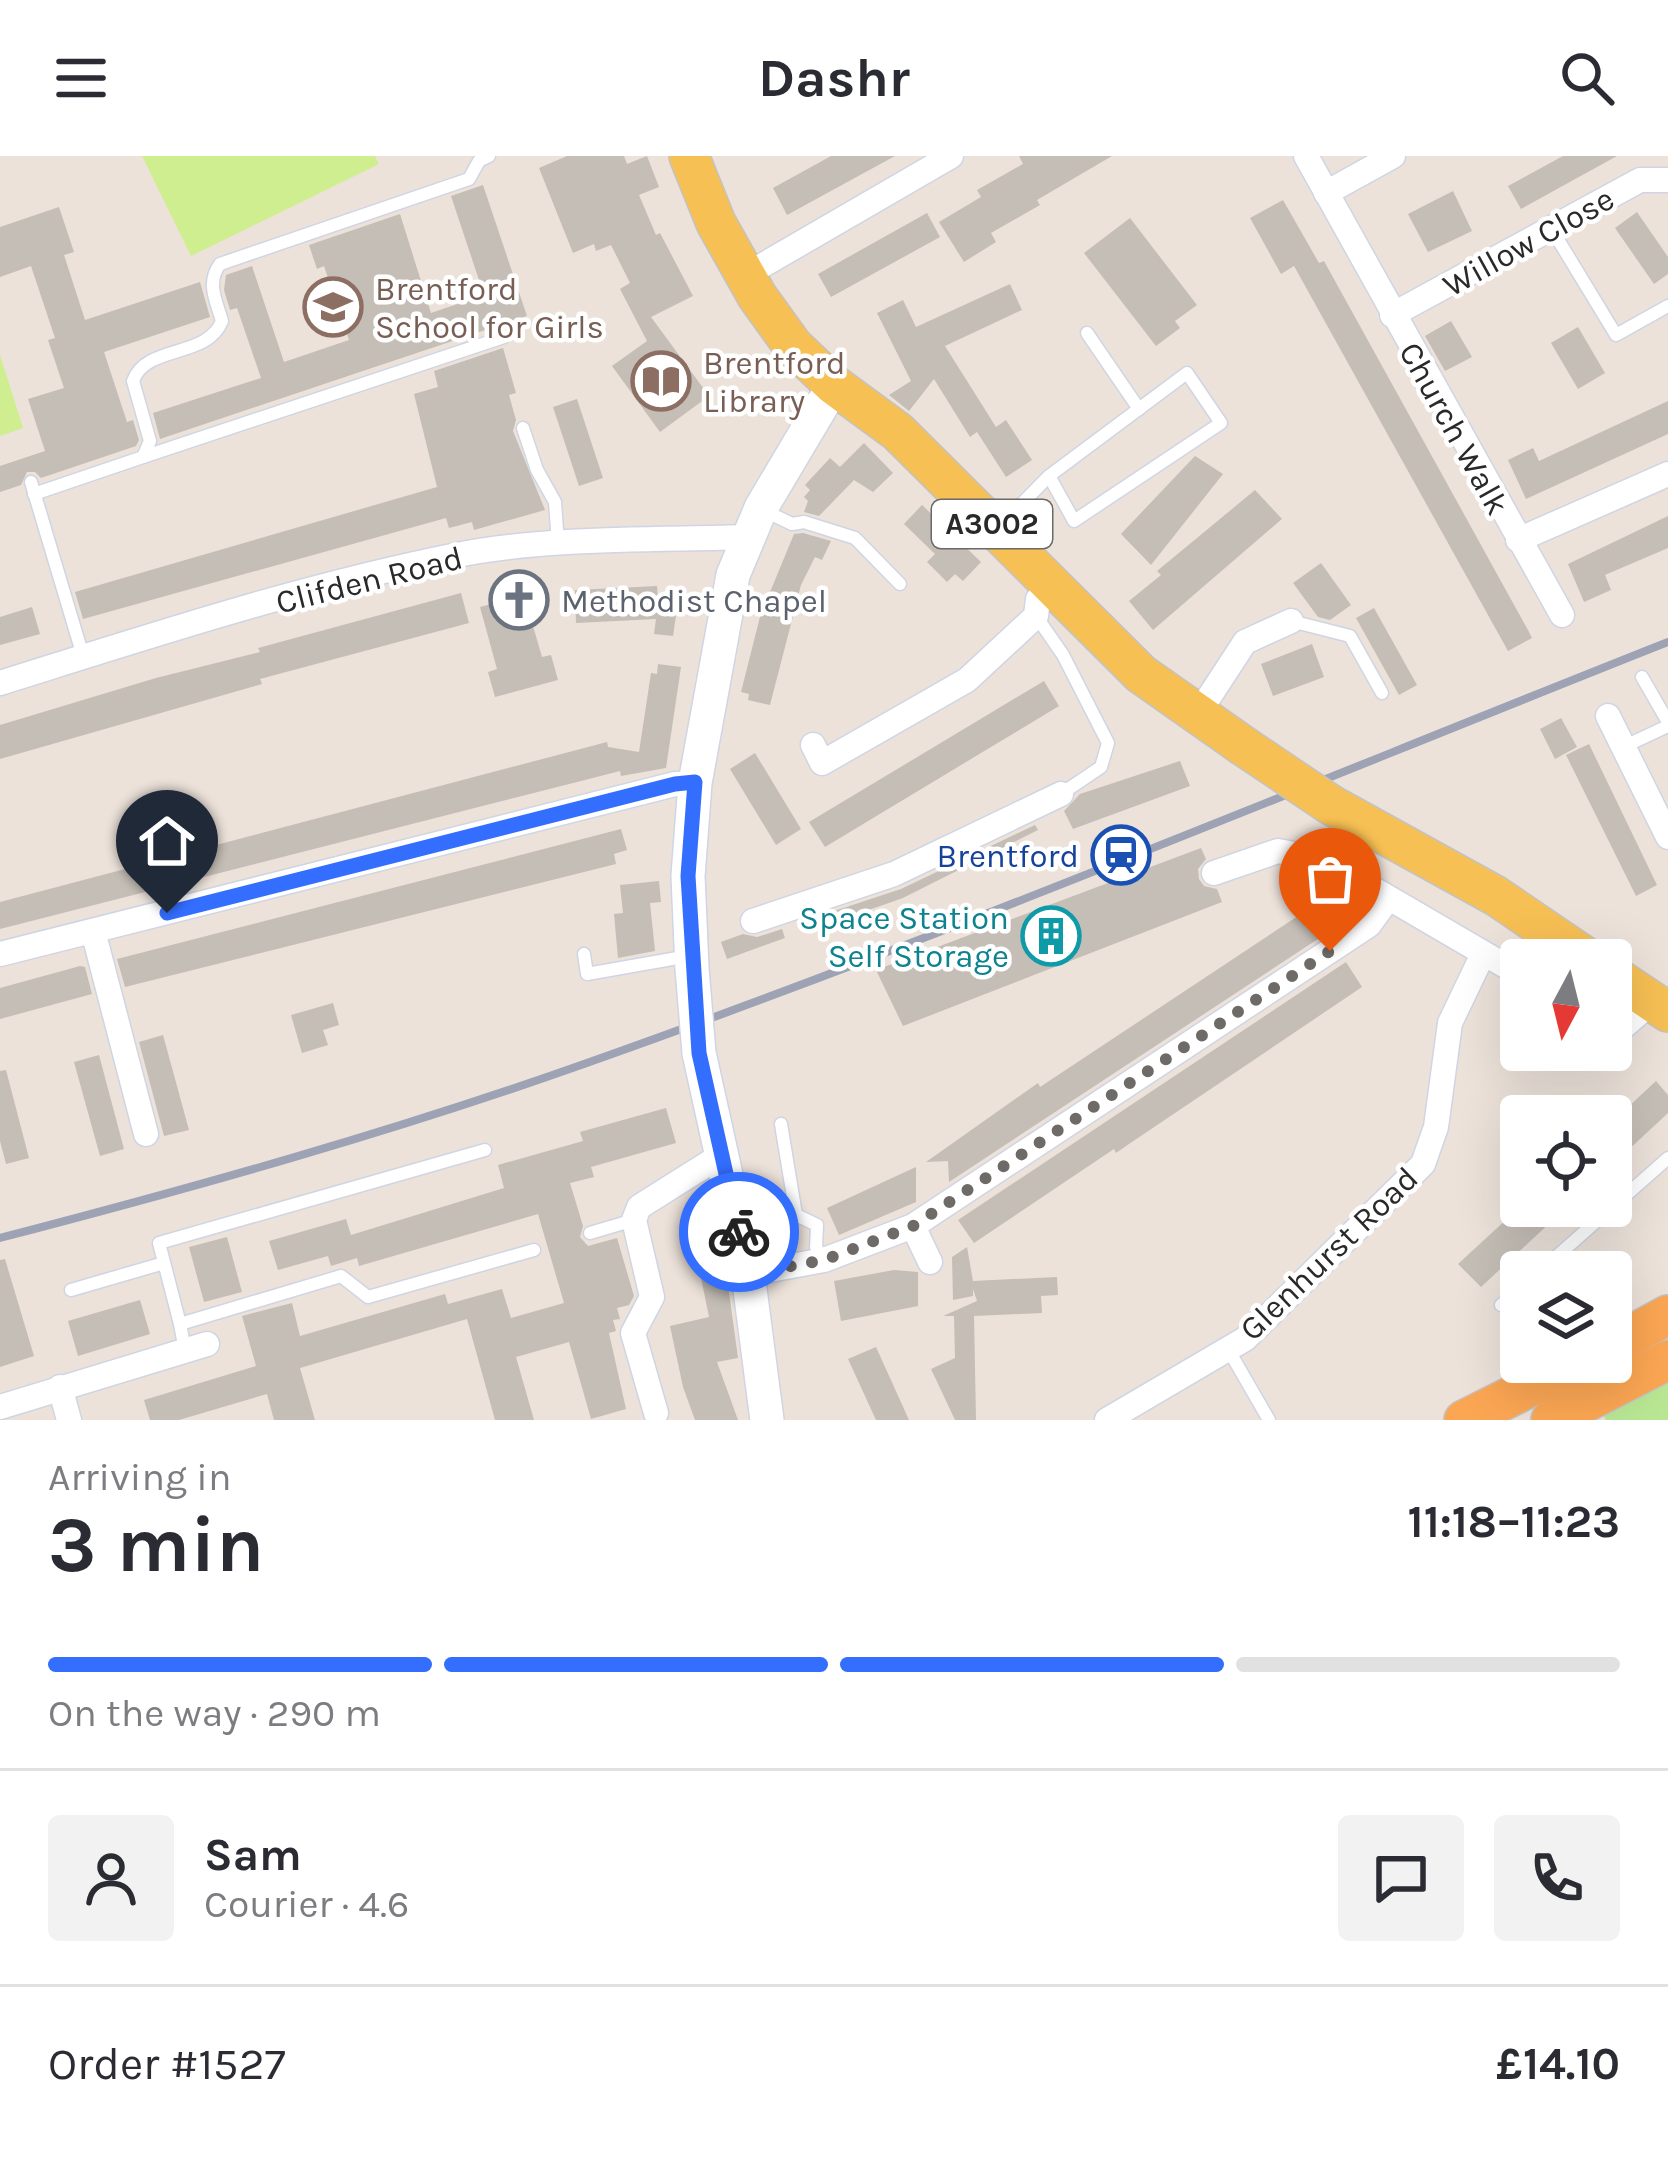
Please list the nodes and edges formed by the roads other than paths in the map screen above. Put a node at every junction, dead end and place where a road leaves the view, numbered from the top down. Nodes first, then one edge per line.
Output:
1 (689, 156) edge
2 (951, 156) edge
3 (1306, 156) edge
4 (1394, 156) edge
5 (482, 158) edge
6 (1668, 180) edge
7 (1326, 193) junction
8 (1550, 227) junction
9 (746, 275) junction
10 (1668, 307) edge
11 (1392, 315) junction
12 (1087, 333) dead end
13 (504, 337) dead end
14 (834, 385) junction
15 (1139, 409) junction
16 (524, 428) dead end
17 (143, 457) junction
18 (1668, 474) edge
19 (1049, 476) junction
20 (754, 523) junction
21 (998, 529) junction
22 (1518, 540) junction
23 (558, 545) junction
24 (900, 584) dead end
25 (1044, 600) junction
26 (1562, 615) dead end
27 (1291, 621) joint
28 (83, 657) junction
29 (1642, 677) dead end
30 (0, 682) edge
31 (1382, 693) dead end
32 (1198, 714) junction
33 (1608, 716) dead end
34 (1668, 724) edge
35 (813, 745) dead end
36 (1623, 747) junction
37 (695, 782) junction
38 (1061, 794) joint
39 (1668, 837) edge
40 (1214, 873) dead end
41 (1388, 899) junction
42 (753, 921) dead end
43 (93, 932) junction
44 (1559, 939) edge
45 (0, 954) edge
46 (584, 954) dead end
47 (1483, 954) junction
48 (691, 962) junction
49 (1500, 963) edge
50 (1632, 988) edge
51 (1660, 1007) edge
52 (1632, 1022) edge
53 (781, 1124) dead end
54 (146, 1134) dead end
55 (485, 1150) dead end
56 (720, 1156) junction
57 (1668, 1158) edge
58 (634, 1220) junction
59 (913, 1226) junction
60 (590, 1233) dead end
61 (534, 1250) dead end
62 (1563, 1251) edge
63 (824, 1260) junction
64 (929, 1262) dead end
65 (164, 1263) junction
66 (748, 1274) junction
67 (71, 1290) dead end
68 (1668, 1315) edge
69 (180, 1324) junction
70 (1632, 1335) edge
71 (196, 1347) joint
72 (1227, 1348) junction
73 (1668, 1360) edge
74 (60, 1387) junction
75 (1571, 1396) edge
76 (0, 1407) edge
77 (656, 1412) dead end
78 (69, 1420) edge
79 (767, 1420) edge
80 (1107, 1420) edge
81 (1269, 1420) edge
82 (1464, 1420) edge

1 - 9 main road, A3002
2 - 9 street
3 - 7 street, Church Walk
4 - 7 street
5 - 17 lane
6 - 8 street, Willow Close
7 - 11 street, Church Walk
8 - 10 lane
8 - 11 street, Willow Close
9 - 14 main road, A3002
11 - 22 street, Church Walk
12 - 15 lane
13 - 17 lane
14 - 20 main road
14 - 21 main road, A3002
15 - 19 lane
15 - 19 lane
16 - 23 lane
17 - 28 lane
18 - 22 street
19 - 21 lane
20 - 23 street, Clifden Road
20 - 24 lane
20 - 37 main road
21 - 25 main road, A3002
22 - 26 street, Church Walk
23 - 28 street, Clifden Road
25 - 32 main road, A3002
25 - 35 street
25 - 38 lane
27 - 31 lane
27 - 32 street
28 - 30 street, Clifden Road
29 - 34 lane
32 - 44 main road, A3002, bridge
33 - 36 street
34 - 36 lane
36 - 39 street
37 - 43 street
37 - 48 main road
38 - 42 street
40 - 41 street
41 - 47 street
41 - 59 street
43 - 45 street
43 - 54 street
46 - 48 lane
47 - 49 street
47 - 72 street, Glenhurst Road
48 - 56 main road, bridge
50 - 51 main road
51 - 52 street
53 - 63 lane
55 - 65 lane
56 - 58 street
56 - 66 main road
57 - 62 lane
58 - 60 lane
58 - 77 street
59 - 63 street
59 - 64 street
61 - 69 lane
63 - 66 street
65 - 67 lane
65 - 69 lane
66 - 79 main road
68 - 70 highway
69 - 71 lane
71 - 74 street
72 - 80 street, Glenhurst Road
72 - 81 lane
73 - 75 highway
74 - 76 street
74 - 78 street
75 - 82 highway

